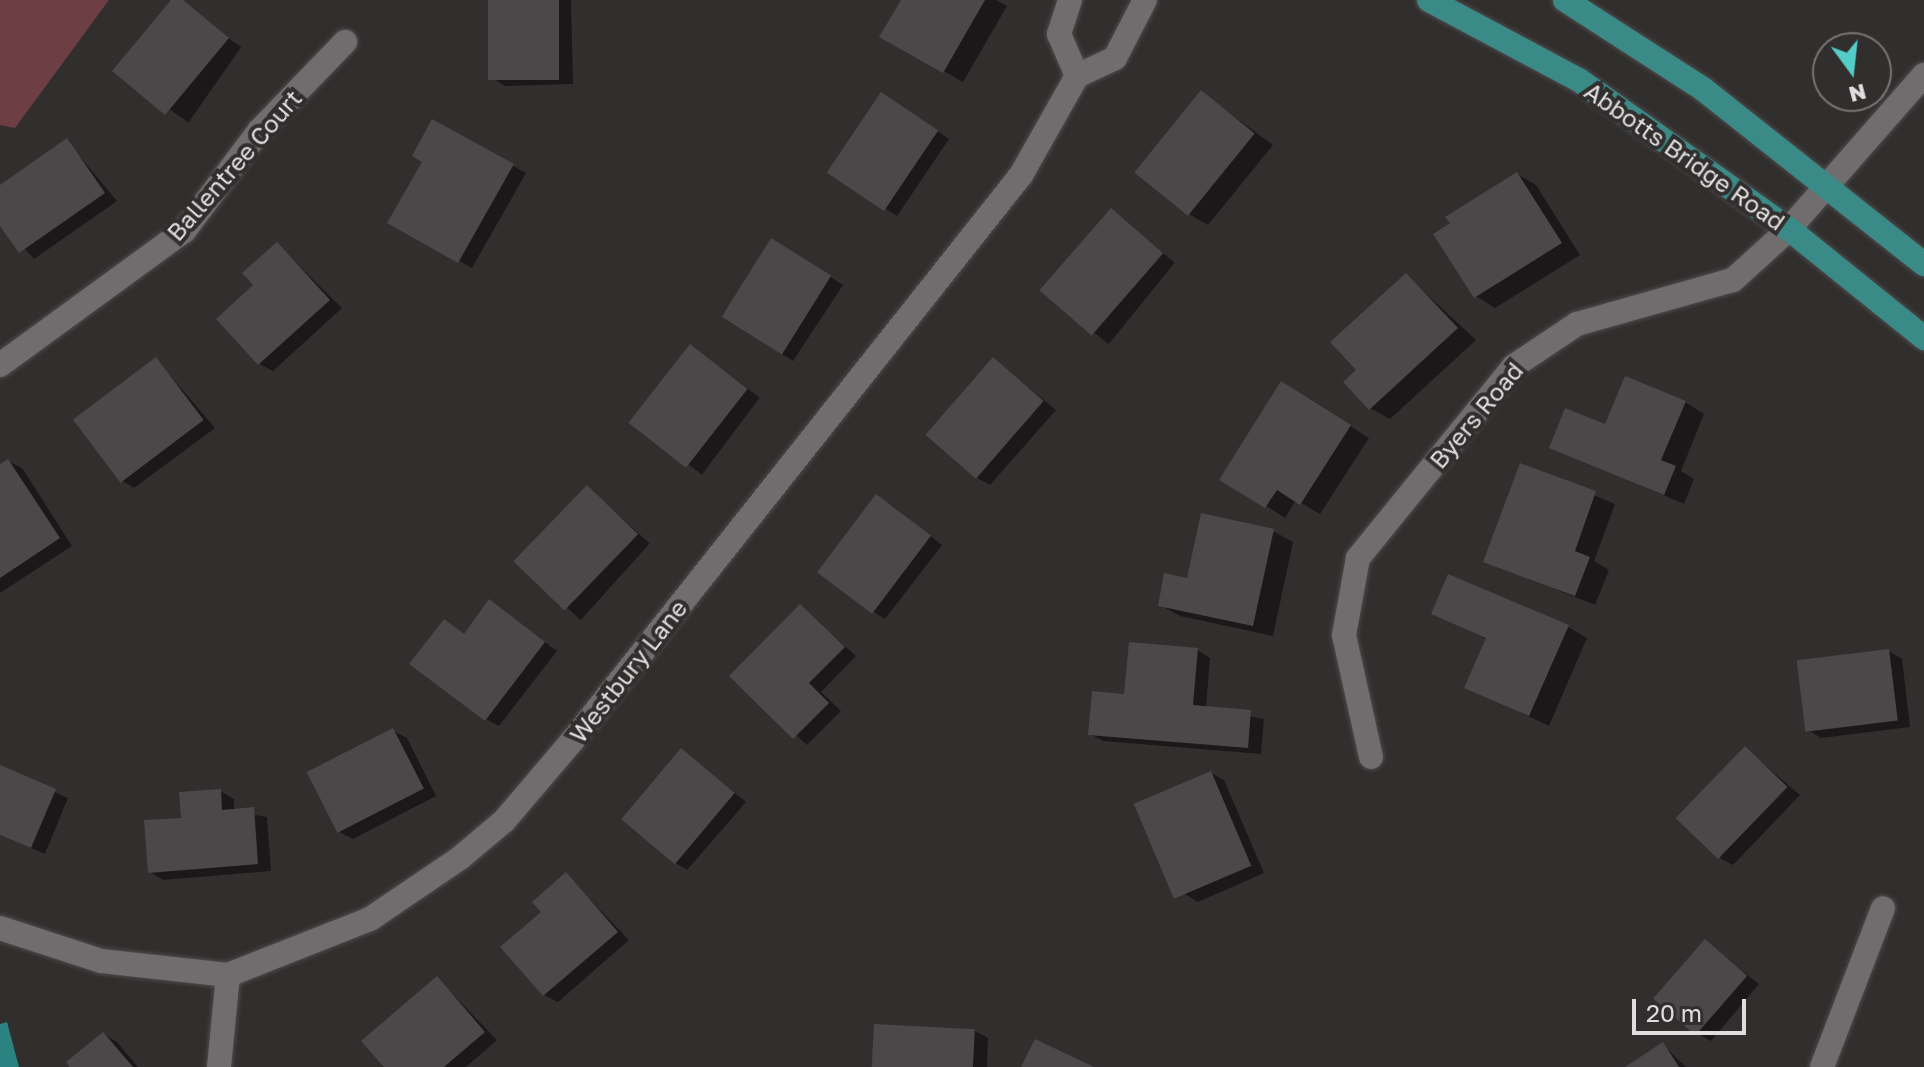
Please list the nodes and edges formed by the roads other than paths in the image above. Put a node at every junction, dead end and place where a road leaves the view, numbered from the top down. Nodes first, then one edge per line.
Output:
1 (1070, 0) edge
2 (1145, 0) edge
3 (1429, 0) edge
4 (1565, 0) edge
5 (345, 42) dead end
6 (1924, 75) edge
7 (1077, 76) junction
8 (1826, 186) junction
9 (1789, 229) junction
10 (1924, 264) edge
11 (1924, 338) edge
12 (0, 365) edge
13 (1371, 757) dead end
14 (1883, 908) dead end
15 (0, 928) edge
16 (228, 975) junction
17 (219, 1067) edge
18 (1822, 1067) edge

1 - 7 street
2 - 7 street
3 - 9 main road, Abbotts Bridge Road
4 - 8 main road
5 - 12 street, Ballentree Court
6 - 8 street, Byers Road
7 - 16 street, Westbury Lane
8 - 9 street, Byers Road
8 - 10 main road
9 - 11 main road, Abbotts Bridge Road
9 - 13 street, Byers Road
14 - 18 street
15 - 16 street, Westbury Lane
16 - 17 street

